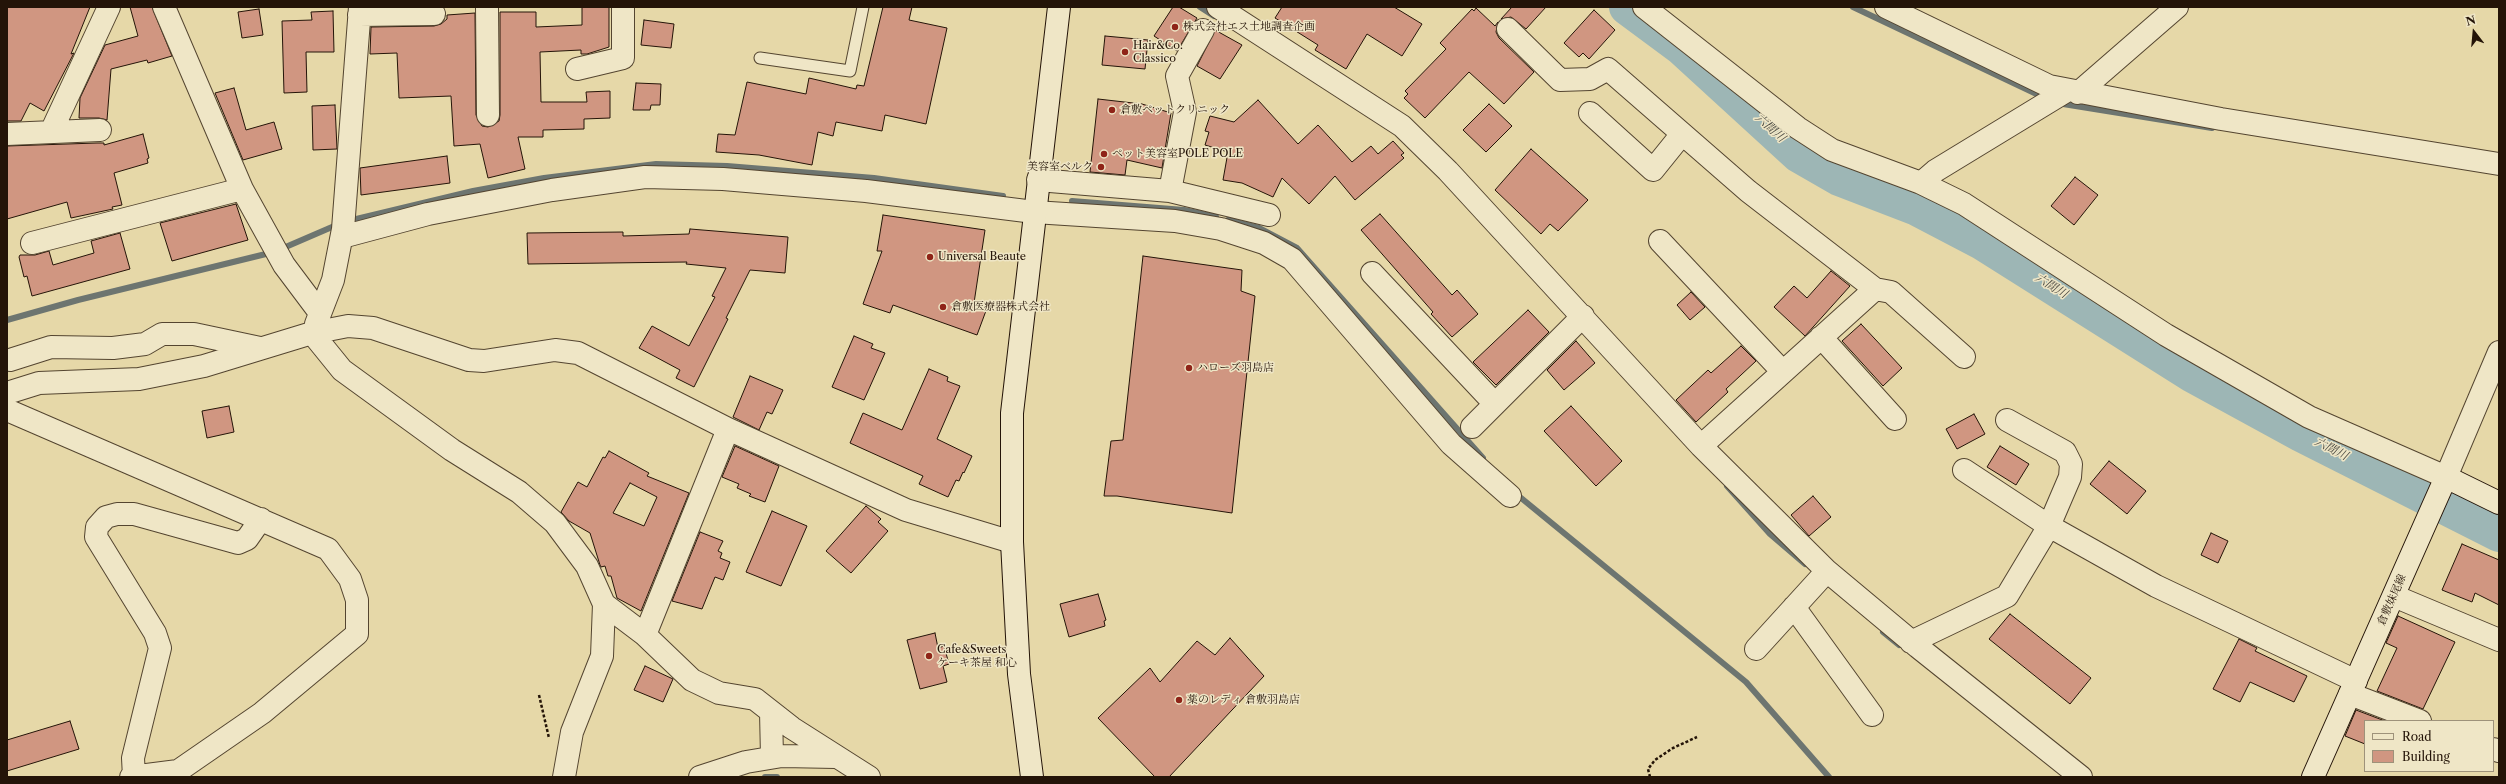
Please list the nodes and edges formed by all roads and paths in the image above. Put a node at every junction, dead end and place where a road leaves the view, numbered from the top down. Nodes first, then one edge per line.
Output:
1 (109, 7) edge
2 (164, 7) edge
3 (487, 7) edge
4 (623, 7) edge
5 (863, 7) edge
6 (1059, 7) edge
7 (1218, 7) edge
8 (1644, 7) edge
9 (1886, 7) edge
10 (2177, 7) edge
11 (360, 11) edge
12 (434, 14) dead end
13 (1508, 29) dead end
14 (1203, 30) dead end
15 (760, 58) dead end
16 (577, 69) dead end
17 (2073, 91) junction
18 (1590, 113) dead end
19 (488, 115) dead end
20 (100, 130) dead end
21 (51, 132) junction
22 (7, 134) edge
23 (1682, 134) junction
24 (2499, 164) edge
25 (1038, 180) junction
26 (1921, 183) junction
27 (242, 188) junction
28 (1170, 191) junction
29 (1034, 212) junction
30 (1269, 215) dead end
31 (343, 226) junction
32 (1660, 241) dead end
33 (32, 243) dead end
34 (1372, 273) dead end
35 (1874, 289) junction
36 (320, 313) junction
37 (1578, 321) junction
38 (312, 333) junction
39 (1821, 337) junction
40 (261, 348) junction
41 (2498, 356) edge
42 (1964, 357) dead end
43 (10, 360) dead end
44 (1783, 372) junction
45 (7, 393) edge
46 (1495, 404) junction
47 (7, 410) edge
48 (1896, 419) dead end
49 (2008, 420) dead end
50 (1472, 427) dead end
51 (728, 429) junction
52 (1701, 446) junction
53 (1964, 470) dead end
54 (2445, 480) junction
55 (1510, 496) dead end
56 (2499, 503) edge
57 (261, 519) junction
58 (2049, 526) junction
59 (1012, 542) junction
60 (1822, 576) junction
61 (2394, 596) junction
62 (604, 604) junction
63 (1794, 608) junction
64 (645, 635) junction
65 (2499, 640) edge
66 (1911, 642) junction
67 (1756, 649) dead end
68 (2353, 687) junction
69 (771, 712) junction
70 (1872, 715) dead end
71 (2418, 720) edge
72 (1697, 737) dead end
73 (772, 757) junction
74 (836, 757) junction
75 (133, 777) edge
76 (564, 777) edge
77 (700, 777) edge
78 (869, 777) edge
79 (1032, 777) edge
80 (1650, 777) edge
81 (2081, 777) edge
82 (2314, 777) edge

1 - 21 street
2 - 27 street
3 - 19 street
4 - 16 street
5 - 15 lane
6 - 25 street
7 - 37 street
8 - 26 street
9 - 17 street
10 - 17 street
11 - 12 street
11 - 31 street
13 - 23 street
14 - 28 street
17 - 24 street
17 - 26 street
18 - 23 street
20 - 21 street
21 - 22 street
23 - 35 street
25 - 28 street
25 - 29 street
26 - 54 street
27 - 33 street
27 - 36 street
28 - 30 street
29 - 31 street
29 - 55 street
29 - 59 street
31 - 36 street
32 - 44 street
34 - 46 street
35 - 39 street
35 - 42 street
36 - 38 street
37 - 46 street
37 - 52 street
38 - 40 street
38 - 51 street
38 - 62 street
39 - 44 street
39 - 48 street
40 - 43 street
40 - 45 street
41 - 54 street, 倉敷妹尾線
44 - 52 street
46 - 50 street
47 - 57 street
49 - 58 street
51 - 59 street
51 - 64 street
52 - 60 street
53 - 58 street
54 - 56 street
54 - 61 street, 倉敷妹尾線
57 - 75 street
57 - 75 street
58 - 66 street
58 - 68 street
59 - 79 street
60 - 63 street
60 - 66 street
61 - 65 street
61 - 68 street, 倉敷妹尾線
62 - 64 street
62 - 76 street
63 - 67 street
63 - 70 street
64 - 69 street
66 - 81 street
68 - 71 street
68 - 82 street, 倉敷妹尾線
69 - 73 street
69 - 74 street
72 - 80 path
73 - 74 street
73 - 77 street
74 - 78 street

